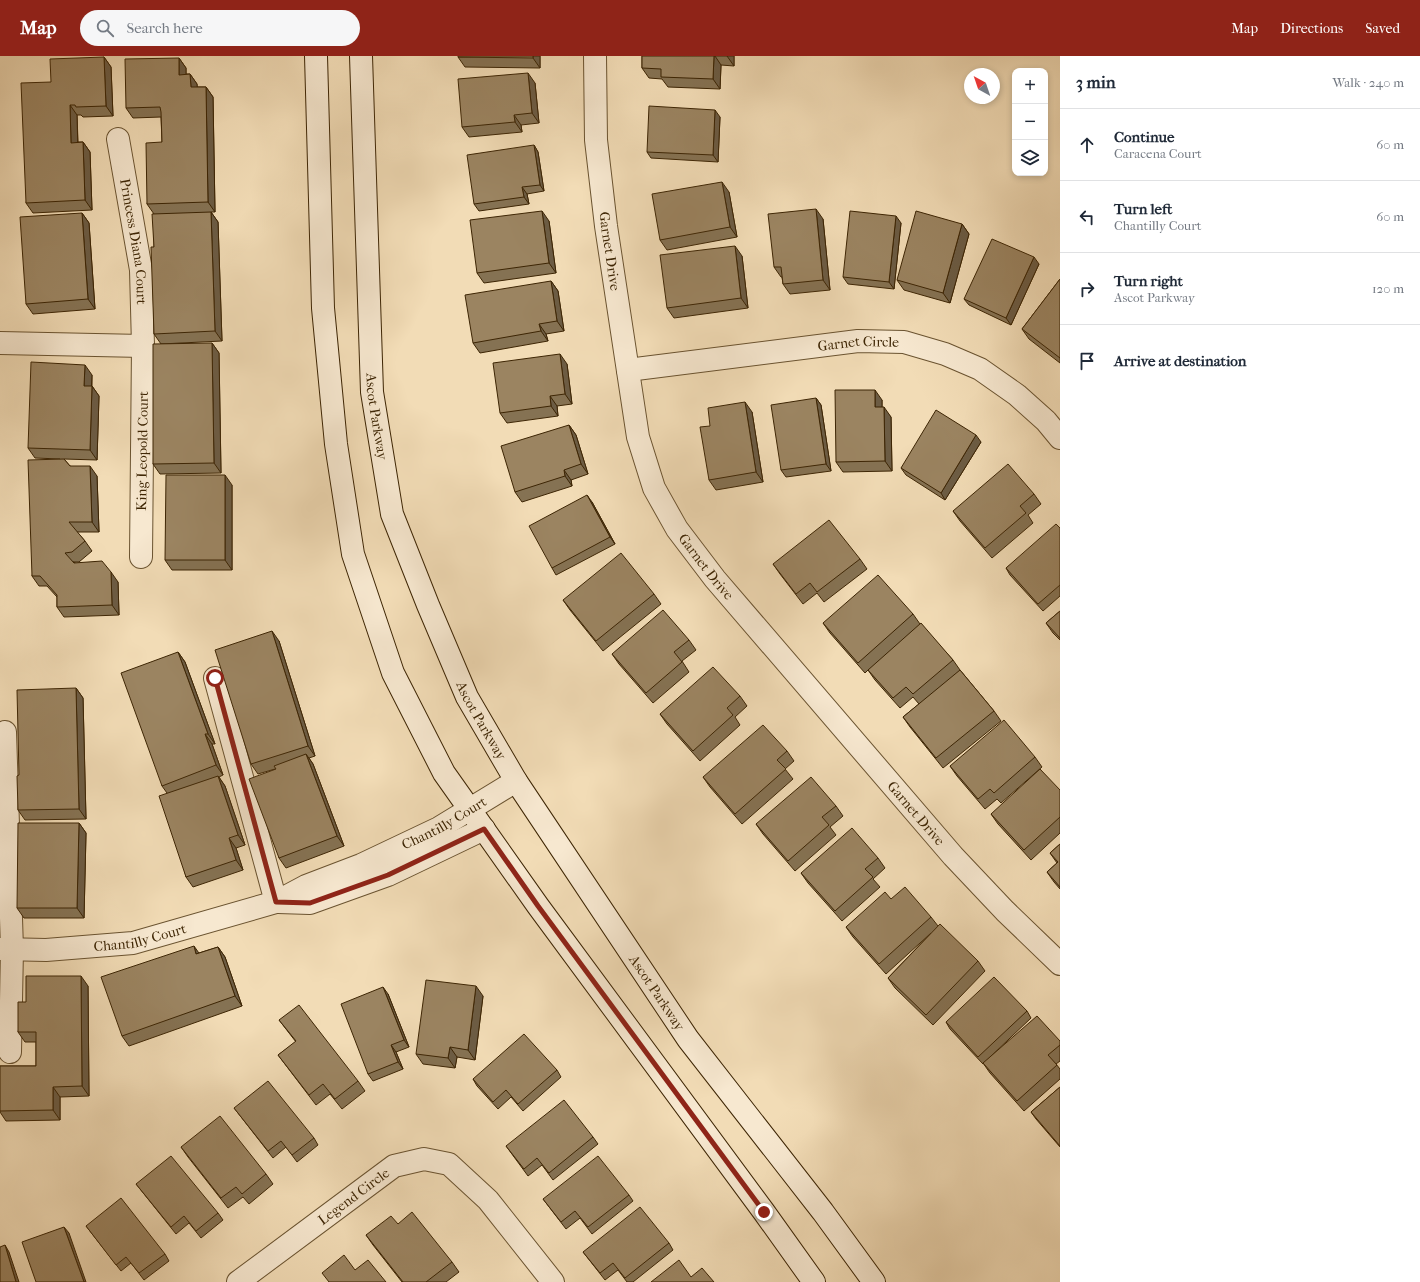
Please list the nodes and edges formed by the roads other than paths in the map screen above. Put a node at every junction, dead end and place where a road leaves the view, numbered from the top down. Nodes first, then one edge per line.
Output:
1 (316, 56) edge
2 (361, 56) edge
3 (595, 56) edge
4 (118, 139) dead end
5 (0, 343) edge
6 (143, 346) junction
7 (628, 370) junction
8 (1060, 438) edge
9 (141, 557) dead end
10 (215, 678) dead end
11 (5, 732) dead end
12 (516, 781) junction
13 (471, 810) junction
14 (484, 829) junction
15 (373, 870) junction
16 (276, 902) junction
17 (6, 949) edge
18 (1060, 964) edge
19 (10, 1052) dead end
20 (238, 1282) edge
21 (554, 1282) edge
22 (814, 1282) edge
23 (874, 1282) edge

1 - 13 street
2 - 12 street, Ascot Parkway
3 - 7 street, Garnet Drive
4 - 6 street, Princess Diana Court
5 - 6 street
6 - 9 street, King Leopold Court
7 - 8 street, Garnet Circle
7 - 18 street, Garnet Drive
10 - 16 street
11 - 17 street
12 - 13 street, Chantilly Court
12 - 23 street, Ascot Parkway
13 - 14 street
13 - 15 street, Chantilly Court
14 - 15 street, Chantilly Court
14 - 22 street
15 - 16 street, Chantilly Court
16 - 17 street, Chantilly Court
17 - 19 street
20 - 21 street, Legend Circle

